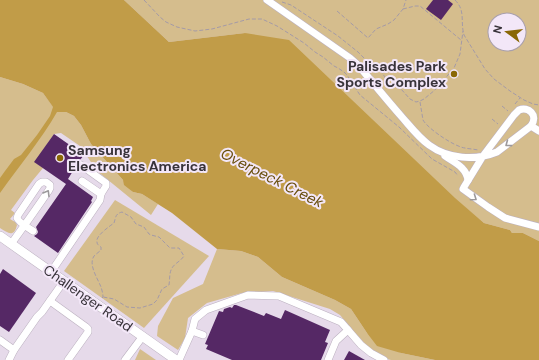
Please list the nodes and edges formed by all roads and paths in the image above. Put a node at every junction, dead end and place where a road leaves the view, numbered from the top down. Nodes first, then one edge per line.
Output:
1 (144, 0) edge
2 (267, 0) edge
3 (406, 0) edge
4 (455, 0) edge
5 (282, 2) dead end
6 (403, 9) junction
7 (337, 12) dead end
8 (463, 31) junction
9 (462, 40) junction
10 (420, 101) junction
11 (539, 105) edge
12 (502, 106) dead end
13 (514, 115) junction
14 (492, 119) dead end
15 (531, 126) junction
16 (504, 128) junction
17 (539, 131) edge
18 (442, 152) junction
19 (482, 156) junction
20 (81, 165) dead end
21 (458, 176) dead end
22 (468, 180) junction
23 (82, 182) dead end
24 (100, 194) junction
25 (25, 225) junction
26 (539, 227) edge
27 (33, 231) dead end
28 (0, 236) edge
29 (11, 244) junction
30 (51, 272) junction
31 (64, 281) junction
32 (103, 298) joint
33 (50, 301) junction
34 (348, 330) junction
35 (192, 331) junction
36 (203, 335) dead end
37 (142, 336) junction
38 (0, 340) edge
39 (14, 350) junction
40 (8, 360) edge
41 (68, 360) edge
42 (125, 360) edge
43 (176, 360) edge
44 (180, 360) edge
45 (328, 360) edge
46 (384, 360) edge

1 - 21 path
2 - 18 lane
3 - 6 path
4 - 8 path
5 - 10 path
6 - 7 path
6 - 9 path
8 - 9 path
8 - 11 path
9 - 10 path
10 - 19 path
12 - 13 path
13 - 15 lane
13 - 16 lane
14 - 16 path
15 - 17 lane
15 -> 19 lane
16 - 19 lane
18 - 19 lane
18 - 22 lane
19 - 22 lane
20 - 24 lane
22 -> 26 lane
23 - 24 lane
24 - 30 lane
25 -> 25 lane
25 - 27 lane
25 - 29 lane
28 - 29 main road, Challenger Road
29 - 30 main road, Challenger Road
30 - 31 main road, Challenger Road
31 - 33 lane
31 - 37 main road, Challenger Road
32 - 32 path
33 - 39 lane
33 - 41 lane
34 - 35 lane
34 - 45 lane
34 - 46 lane
35 - 36 lane
35 - 44 lane
37 - 42 lane
37 - 43 main road, Challenger Road
38 - 39 lane
39 - 40 lane

